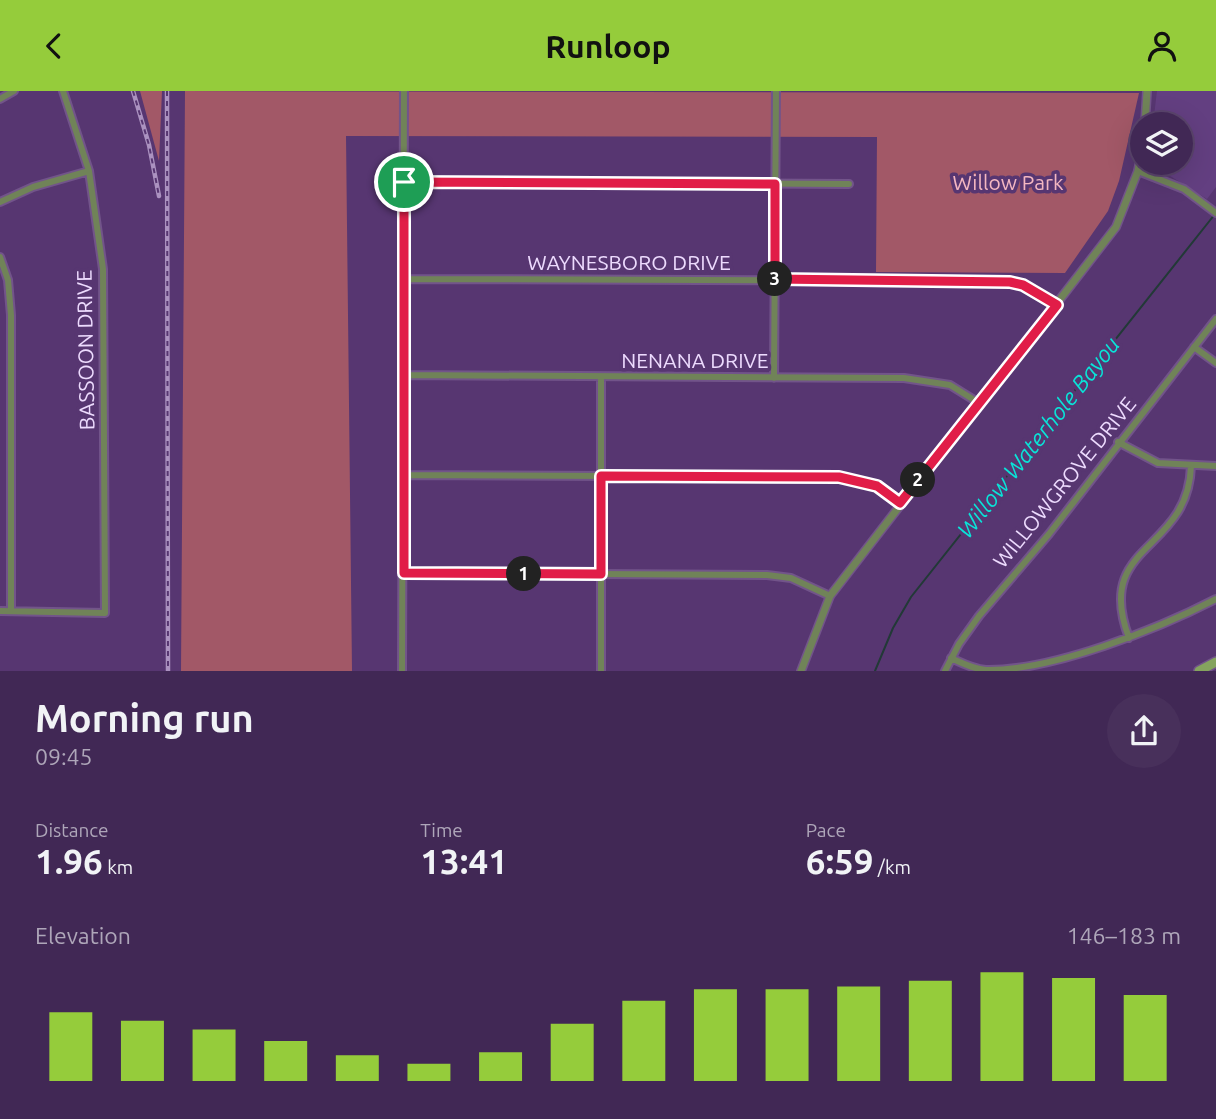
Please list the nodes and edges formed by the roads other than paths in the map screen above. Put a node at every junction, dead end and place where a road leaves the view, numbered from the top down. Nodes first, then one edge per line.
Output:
1 (14, 91) edge
2 (63, 91) edge
3 (404, 91) edge
4 (776, 91) edge
5 (1147, 91) edge
6 (0, 99) edge
7 (1146, 112) edge
8 (89, 171) junction
9 (1136, 175) edge
10 (1150, 175) edge
11 (404, 182) junction
12 (775, 184) junction
13 (849, 184) dead end
14 (0, 202) edge
15 (1216, 213) edge
16 (0, 257) edge
17 (405, 279) junction
18 (775, 279) junction
19 (1057, 305) junction
20 (1216, 319) edge
21 (1194, 347) junction
22 (1216, 363) edge
23 (404, 375) junction
24 (601, 377) junction
25 (774, 378) junction
26 (979, 403) junction
27 (1118, 442) junction
28 (1191, 466) junction
29 (1216, 466) edge
30 (405, 475) junction
31 (601, 476) junction
32 (900, 503) junction
33 (404, 573) junction
34 (601, 574) junction
35 (830, 596) junction
36 (1216, 599) edge
37 (0, 611) edge
38 (11, 611) junction
39 (1129, 638) junction
40 (951, 658) junction
41 (1216, 662) edge
42 (402, 671) edge
43 (601, 671) edge
44 (801, 671) edge
45 (945, 671) edge
46 (1200, 671) edge

1 - 6 street
2 - 8 street, BASSOON DRIVE
3 - 11 street
4 - 12 street
5 - 7 street
8 - 14 street
8 - 38 street, BASSOON DRIVE
9 - 19 street
10 - 15 street
11 - 12 street
11 - 17 street
12 - 13 street
12 - 18 street
16 - 38 street
17 - 18 street, WAYNESBORO DRIVE
17 - 23 street
18 - 19 street, WAYNESBORO DRIVE
18 - 25 street
19 - 26 street
20 - 21 street, WILLOWGROVE DRIVE
21 - 22 street
21 - 27 street, WILLOWGROVE DRIVE
23 - 24 street, NENANA DRIVE
23 - 30 street
24 - 25 street, NENANA DRIVE
24 - 31 street
25 - 26 street, NENANA DRIVE
26 - 32 street
27 - 28 street
27 - 40 street, WILLOWGROVE DRIVE
28 - 29 street
28 - 39 street
30 - 31 street
30 - 33 street
31 - 32 street
31 - 34 street
32 - 35 street
33 - 34 street
33 - 42 street
34 - 35 street
34 - 43 street
35 - 44 street
36 - 39 street
37 - 38 street
39 - 40 street
40 - 45 street, WILLOWGROVE DRIVE
41 - 46 main road

